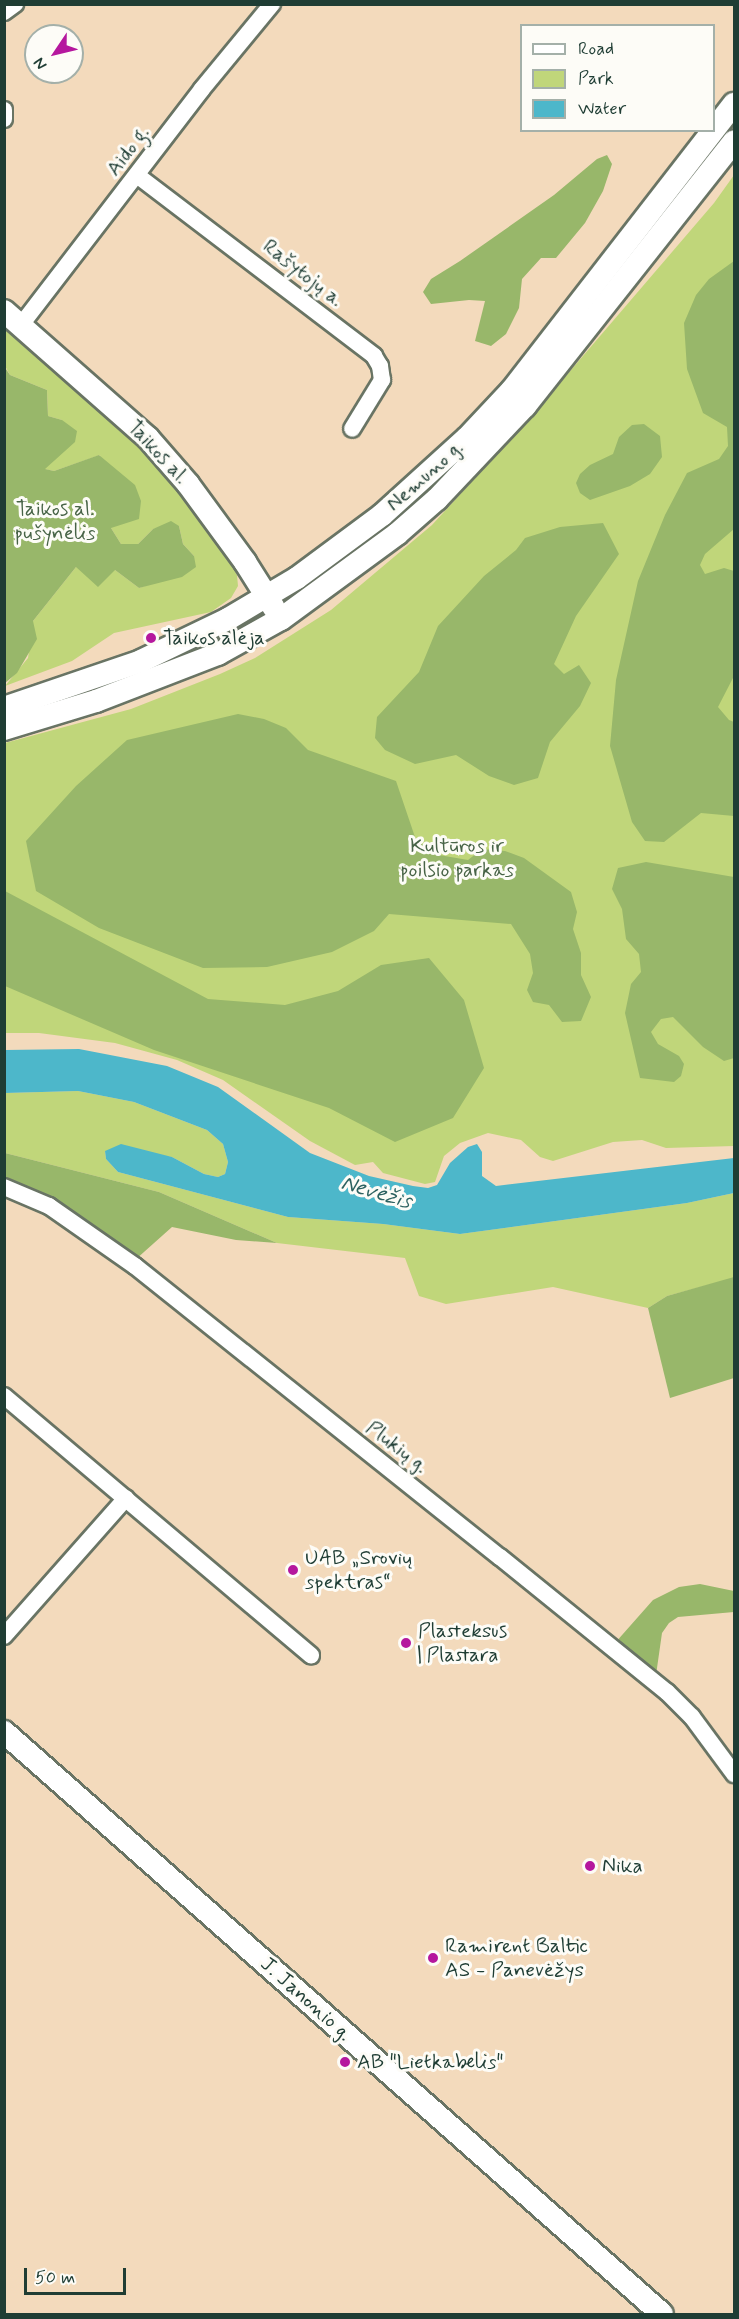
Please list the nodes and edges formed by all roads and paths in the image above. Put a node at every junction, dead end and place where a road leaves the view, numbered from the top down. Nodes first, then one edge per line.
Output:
1 (15, 4) edge
2 (272, 4) edge
3 (4, 12) edge
4 (735, 105) edge
5 (4, 110) edge
6 (4, 119) edge
7 (715, 131) edge
8 (714, 132) edge
9 (735, 141) edge
10 (138, 176) junction
11 (13, 318) edge
12 (352, 429) dead end
13 (267, 597) junction
14 (281, 619) junction
15 (4, 708) edge
16 (4, 729) edge
17 (4, 1187) edge
18 (4, 1396) edge
19 (126, 1498) junction
20 (4, 1636) edge
21 (311, 1655) dead end
22 (4, 1732) edge
23 (735, 1774) edge
24 (662, 2314) edge

1 - 3 street
2 - 10 street, Aido g.
4 - 7 main road, Nemuno g.
5 - 6 street
8 - 13 main road, Nemuno g.
9 - 14 main road, Nemuno g.
10 - 11 street, Aido g.
10 - 12 street, Rašytojų a.
11 - 13 main road, Taikos al.
13 - 14 main road, Taikos al.
13 - 15 main road, Nemuno g.
14 - 16 main road, Nemuno g.
17 - 23 street, Plukių g.
18 - 19 street
19 - 20 street
19 - 21 street
22 - 24 main road, J. Janonio g.

